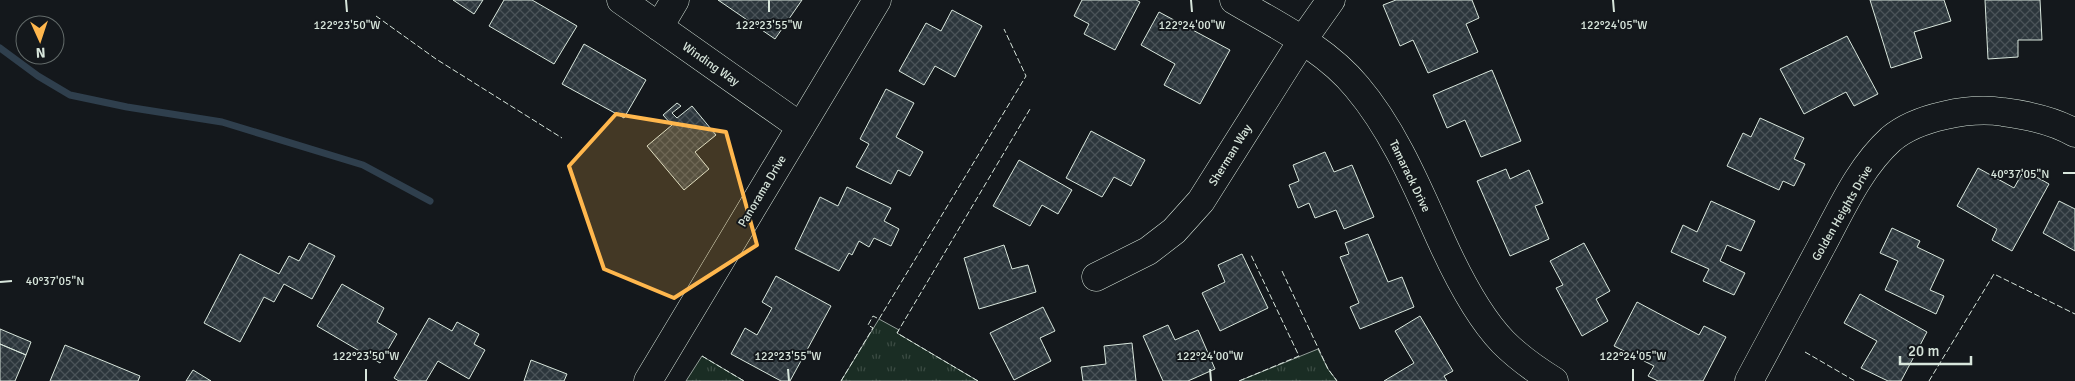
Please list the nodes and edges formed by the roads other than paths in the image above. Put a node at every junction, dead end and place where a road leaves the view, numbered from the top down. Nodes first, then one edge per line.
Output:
1 (621, 0) edge
2 (675, 0) edge
3 (877, 0) edge
4 (1234, 0) edge
5 (1331, 0) edge
6 (659, 27) junction
7 (1302, 41) junction
8 (801, 127) junction
9 (2075, 132) edge
10 (1096, 277) dead end
11 (648, 381) edge
12 (1554, 381) edge
13 (1749, 381) edge

1 - 6 street, Winding Way
2 - 6 street
3 - 8 street, Panorama Drive
4 - 7 street, Tamarack Drive
5 - 7 street, Sherman Way
6 - 8 street, Winding Way
7 - 10 street, Sherman Way
7 - 12 street, Tamarack Drive
8 - 11 street, Panorama Drive
9 - 13 street, Golden Heights Drive

